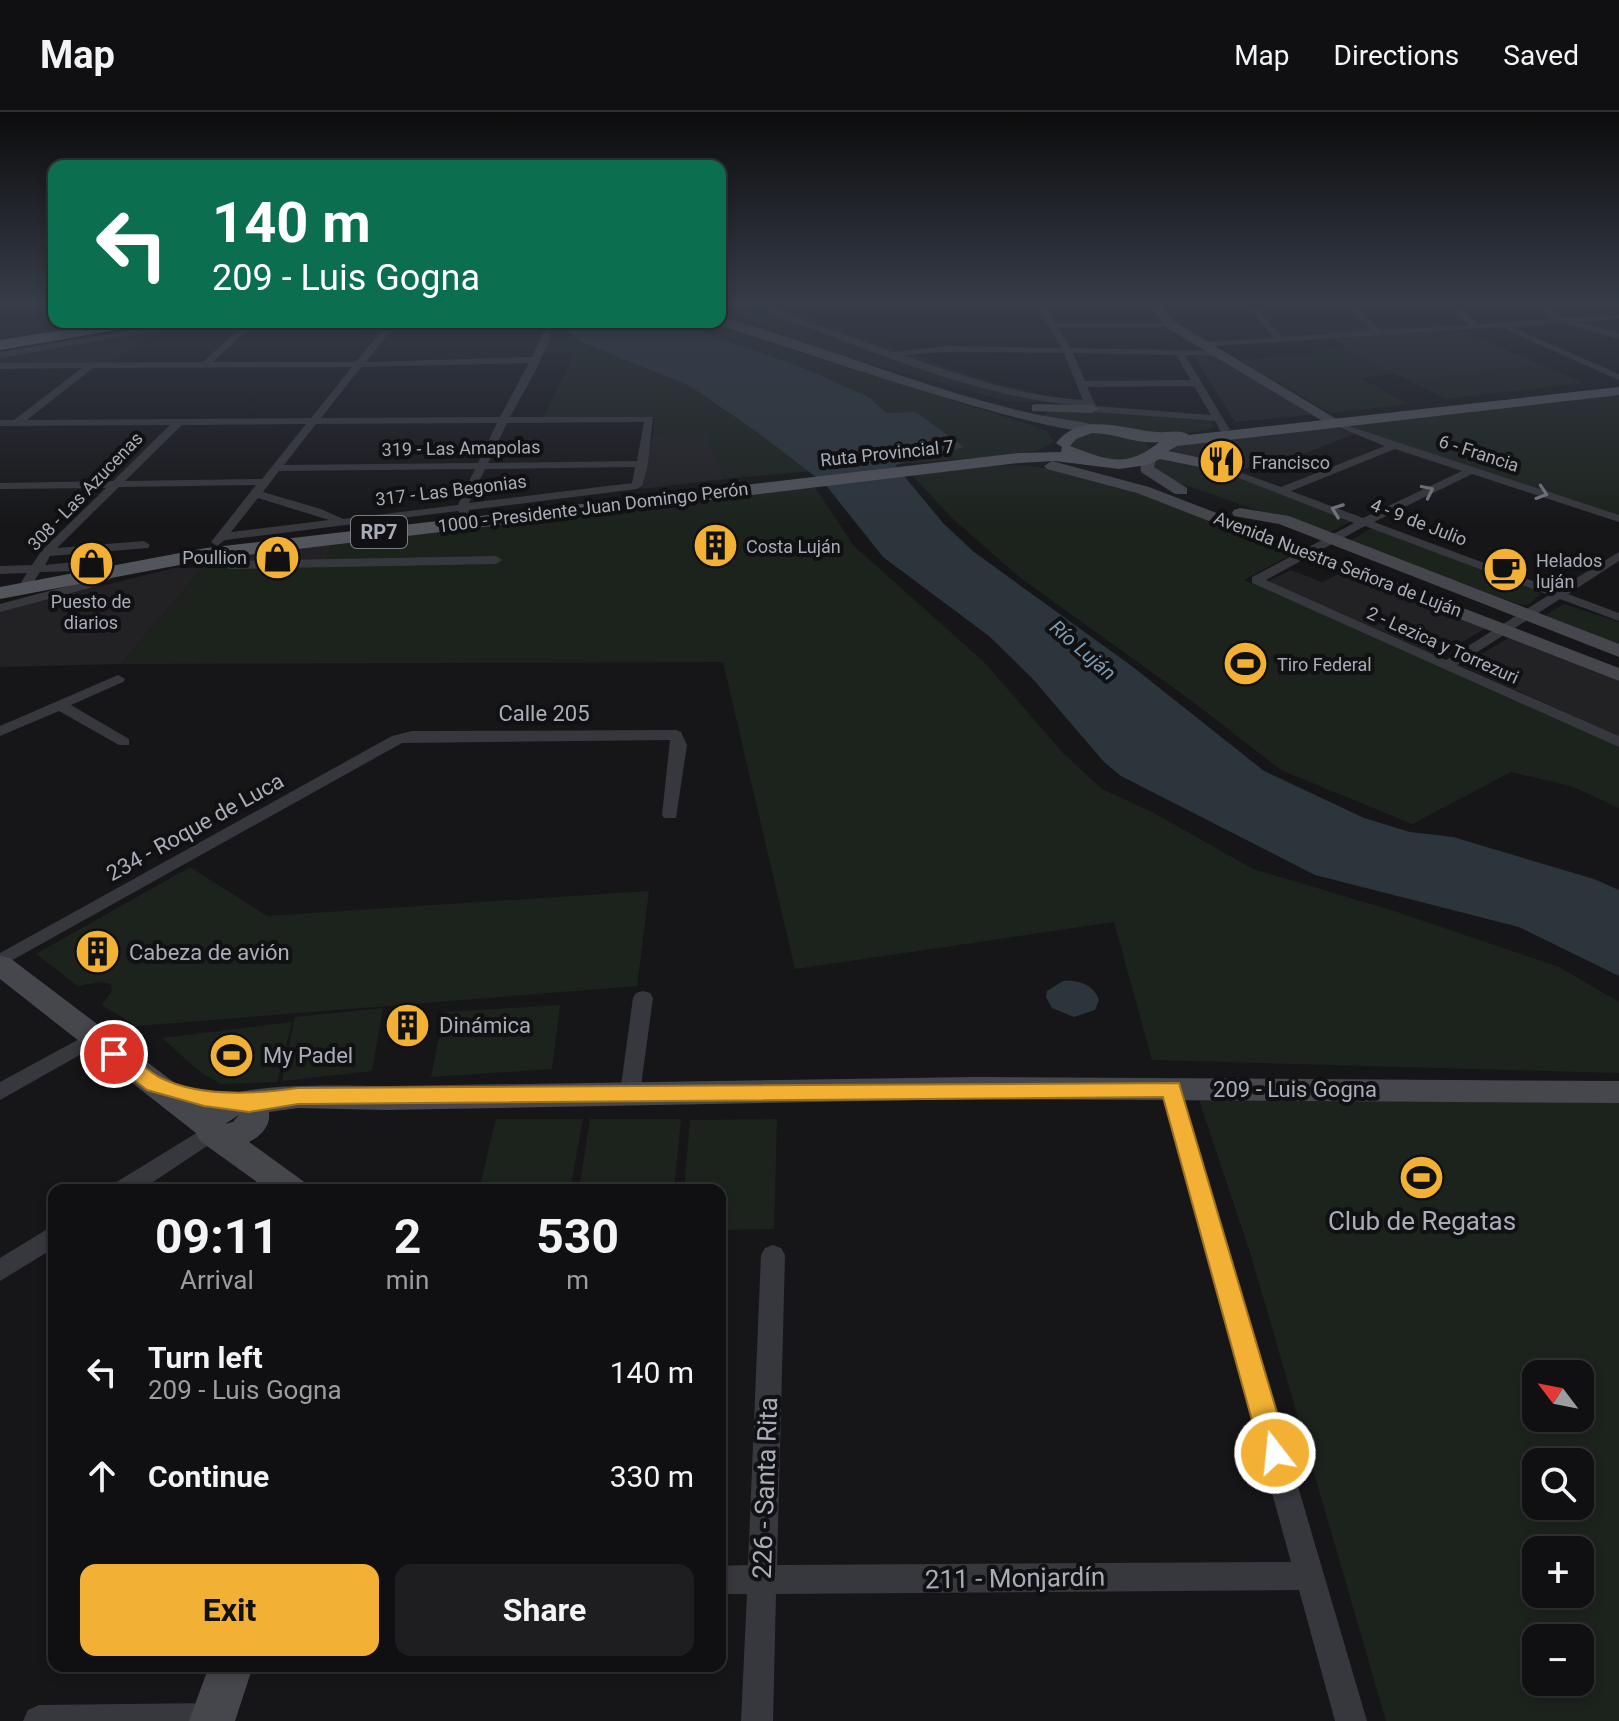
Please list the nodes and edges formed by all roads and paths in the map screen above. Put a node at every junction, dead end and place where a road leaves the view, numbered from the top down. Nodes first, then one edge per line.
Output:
1 (76, 377) edge
2 (350, 377) edge
3 (526, 377) edge
4 (897, 377) edge
5 (961, 377) edge
6 (1080, 377) edge
7 (1194, 377) edge
8 (1259, 377) edge
9 (1197, 383) junction
10 (1083, 384) junction
11 (1619, 388) edge
12 (947, 393) junction
13 (1091, 406) junction
14 (1064, 409) junction
15 (1011, 413) junction
16 (1039, 419) junction
17 (503, 420) junction
18 (1333, 420) junction
19 (315, 421) junction
20 (18, 422) junction
21 (179, 422) junction
22 (0, 423) edge
23 (1221, 424) junction
24 (1099, 429) junction
25 (1132, 433) junction
26 (1066, 440) junction
27 (1396, 445) junction
28 (1154, 454) junction
29 (1014, 458) junction
30 (1084, 458) junction
31 (1102, 462) junction
32 (1205, 463) joint
33 (643, 464) junction
34 (481, 466) junction
35 (1052, 466) joint
36 (279, 468) junction
37 (1472, 470) junction
38 (267, 482) junction
39 (113, 485) junction
40 (0, 486) edge
41 (760, 487) joint
42 (1284, 490) junction
43 (257, 494) junction
44 (1191, 496) junction
45 (464, 514) junction
46 (1237, 519) junction
47 (1619, 519) edge
48 (340, 521) junction
49 (1366, 521) junction
50 (1277, 534) junction
51 (221, 537) junction
52 (144, 545) dead end
53 (1321, 546) junction
54 (46, 553) junction
55 (206, 554) junction
56 (1619, 556) edge
57 (185, 559) junction
58 (496, 560) dead end
59 (109, 567) junction
60 (35, 569) junction
61 (0, 570) edge
62 (23, 589) junction
63 (0, 593) edge
64 (1559, 594) junction
65 (0, 608) edge
66 (1619, 617) edge
67 (1516, 622) junction
68 (1619, 651) edge
69 (1619, 662) edge
70 (1446, 666) junction
71 (1619, 675) edge
72 (118, 679) dead end
73 (60, 705) junction
74 (0, 732) edge
75 (412, 736) joint
76 (124, 742) dead end
77 (1619, 742) edge
78 (670, 815) dead end
79 (0, 963) edge
80 (643, 998) dead end
81 (94, 1038) junction
82 (154, 1085) junction
83 (1171, 1089) junction
84 (0, 1092) edge
85 (1619, 1092) edge
86 (630, 1093) junction
87 (248, 1113) junction
88 (213, 1131) junction
89 (254, 1161) junction
90 (132, 1184) edge
91 (284, 1184) edge
92 (48, 1239) edge
93 (773, 1255) dead end
94 (0, 1271) edge
95 (1310, 1576) junction
96 (726, 1580) edge
97 (762, 1580) junction
98 (229, 1672) edge
99 (213, 1720) edge
100 (39, 1721) edge
101 (757, 1721) edge
102 (1351, 1721) edge

1 - 20 street
2 - 19 street
3 - 17 street
4 - 12 street
5 - 13 street
6 - 10 street
7 - 9 street
8 - 18 street
9 - 10 street
9 - 23 street
10 - 13 street
11 - 18 main road, RP7
12 - 14 street
12 - 15 street
13 - 14 street
13 - 23 street
14 - 16 street
15 - 16 street
15 - 26 street
16 - 24 street
17 - 19 street
17 - 33 street
17 - 34 street
18 - 23 main road, RP7
18 - 27 street, 6 - Francia
18 - 28 main road, RP7
19 - 21 street
19 - 36 street
20 - 21 street
20 - 22 street
21 - 39 street, 308 - Las Azucenas
23 - 25 main road, RP7
24 - 25 main road, RP7
24 - 26 main road, RP7
25 - 28 main road, RP7
26 - 29 main road, Ruta Provincial 7 / RP7
26 - 30 main road, RP7
27 - 37 street, 6 - Francia
27 - 42 street
28 - 31 main road, RP7
28 - 32 main road
28 - 44 street, Avenida Nuestra Señora de Luján
29 - 30 main road, Ruta Provincial 7 / RP7
29 - 35 main road
29 - 41 main road, Ruta Provincial 7 / RP7
30 - 31 main road, RP7
31 - 44 street, Avenida Nuestra Señora de Luján
32 - 42 street, 4 - 9 de Julio
33 - 34 street, 319 - Las Amapolas
33 - 45 street, 317 - Las Begonias
34 - 36 street, 319 - Las Amapolas
34 - 45 street
35 - 46 street, Avenida Nuestra Señora de Luján
36 - 38 street
37 -> 47 street, 6 - Francia
49 -> 37 street
38 - 39 street
38 - 43 street
39 - 40 street
39 - 54 street, 308 - Las Azucenas
41 - 45 main road, 1000 - Presidente Juan Domingo Perón / RP7
49 -> 42 street, 4 - 9 de Julio
43 - 48 street
43 - 51 street
44 - 46 street, Avenida Nuestra Señora de Luján
45 - 48 street, 317 - Las Begonias
45 - 55 main road, 1000 - Presidente Juan Domingo Perón / RP7
46 - 50 street, Avenida Nuestra Señora de Luján
46 - 50 street
46 - 53 street, Avenida Nuestra Señora de Luján
48 - 51 street, 317 - Las Begonias
49 - 53 street
49 - 64 street, 4 - 9 de Julio
50 - 53 street, Avenida Nuestra Señora de Luján
51 - 55 street
52 - 54 street
53 - 67 street, Avenida Nuestra Señora de Luján
53 - 67 street, Avenida Nuestra Señora de Luján
53 - 70 street, 2 - Lezica y Torrezuri
54 - 60 street, 308 - Las Azucenas
55 - 57 main road, 1000 - Presidente Juan Domingo Perón / RP7
56 - 64 street
57 - 58 street
57 - 59 main road, 1000 - Presidente Juan Domingo Perón / RP7
59 - 60 street
59 - 62 main road, 1000 - Presidente Juan Domingo Perón / RP7
59 - 65 street
60 - 61 street
60 - 62 street, 308 - Las Azucenas
62 - 63 main road, 1000 - Presidente Juan Domingo Perón / RP7
64 - 66 street, 4 - 9 de Julio
64 - 67 street
67 - 68 street, Avenida Nuestra Señora de Luján
67 - 69 street, Avenida Nuestra Señora de Luján
67 - 70 street
67 - 71 street, Avenida Nuestra Señora de Luján
70 - 77 street, 2 - Lezica y Torrezuri
72 - 73 street
73 - 74 street
73 - 76 street
75 - 78 street, Calle 205
75 - 79 street, 234 - Roque de Luca
79 - 81 street
80 - 86 street
81 - 82 street
81 - 84 street
82 - 87 street
82 - 88 street
83 - 85 street, 209 - Luis Gogna
83 - 86 street, 209 - Luis Gogna
83 - 95 street
86 - 87 street, 209 - Luis Gogna
87 - 88 street, 209 - Luis Gogna
87 - 89 street
88 - 89 street
88 - 90 street
89 - 91 street
92 - 94 street
93 - 97 street, 226 - Santa Rita
95 - 97 street, 211 - Monjardín
95 - 102 street
96 - 97 street, 211 - Monjardín
97 - 101 street, 226 - Santa Rita
98 - 99 street
99 - 100 street

